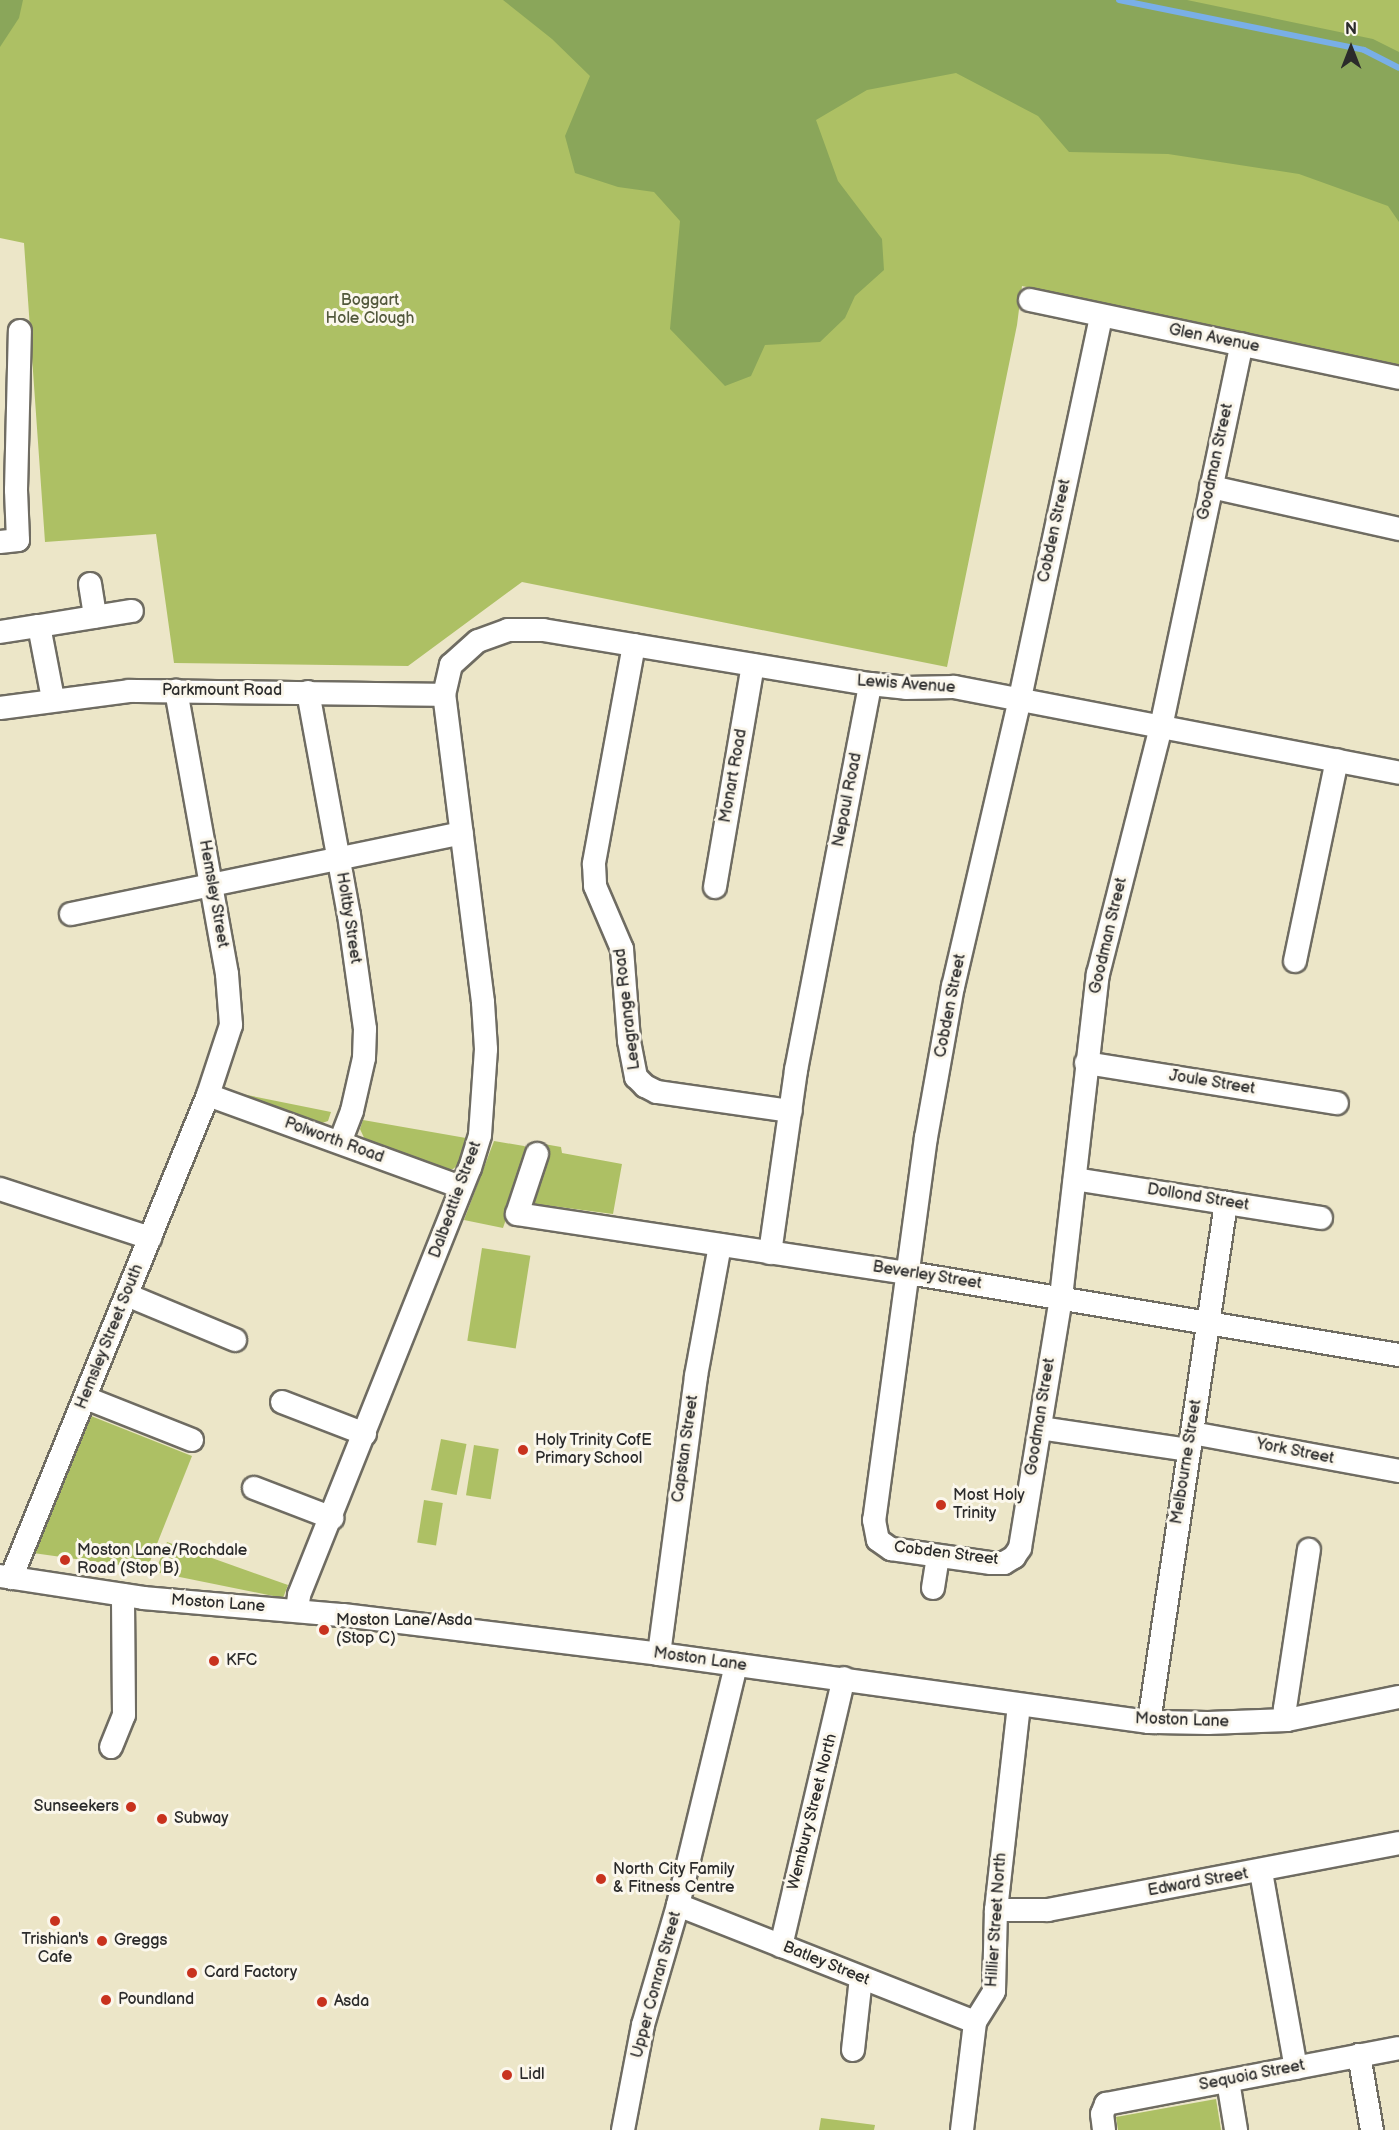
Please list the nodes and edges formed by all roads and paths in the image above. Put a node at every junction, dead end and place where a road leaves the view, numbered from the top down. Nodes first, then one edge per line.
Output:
1 (1030, 300) dead end
2 (1101, 317) junction
3 (20, 332) dead end
4 (1242, 344) junction
5 (1399, 378) edge
6 (1211, 488) junction
7 (1399, 529) edge
8 (9, 541) edge
9 (90, 584) dead end
10 (132, 611) dead end
11 (94, 617) junction
12 (39, 626) junction
13 (0, 632) edge
14 (634, 645) junction
15 (753, 665) junction
16 (870, 684) junction
17 (176, 691) junction
18 (308, 692) junction
19 (444, 695) junction
20 (53, 699) junction
21 (1020, 699) junction
22 (0, 708) edge
23 (1161, 727) junction
24 (1337, 760) junction
25 (1399, 772) edge
26 (462, 833) junction
27 (338, 857) junction
28 (210, 883) junction
29 (715, 887) dead end
30 (71, 914) dead end
31 (1295, 961) dead end
32 (1086, 1063) junction
33 (208, 1095) junction
34 (1337, 1103) dead end
35 (791, 1112) junction
36 (340, 1142) junction
37 (537, 1154) dead end
38 (1075, 1179) junction
39 (461, 1187) junction
40 (0, 1189) edge
41 (1226, 1203) junction
42 (1321, 1218) dead end
43 (150, 1238) junction
44 (720, 1245) junction
45 (770, 1252) junction
46 (909, 1273) junction
47 (127, 1295) junction
48 (1060, 1298) junction
49 (1209, 1322) junction
50 (235, 1340) dead end
51 (1399, 1355) edge
52 (86, 1398) junction
53 (282, 1402) dead end
54 (1040, 1428) junction
55 (365, 1434) junction
56 (192, 1440) dead end
57 (1190, 1441) junction
58 (1399, 1471) edge
59 (254, 1488) dead end
60 (332, 1518) junction
61 (1022, 1536) joint
62 (1309, 1550) dead end
63 (938, 1556) junction
64 (6, 1577) edge
65 (933, 1588) dead end
66 (123, 1595) junction
67 (297, 1610) junction
68 (659, 1654) junction
69 (736, 1665) junction
70 (844, 1678) junction
71 (1399, 1697) edge
72 (1019, 1705) junction
73 (1287, 1720) junction
74 (1149, 1722) junction
75 (111, 1747) dead end
76 (1399, 1843) edge
77 (1261, 1872) junction
78 (678, 1905) junction
79 (996, 1910) junction
80 (781, 1946) junction
81 (861, 1978) junction
82 (975, 2022) junction
83 (1399, 2048) edge
84 (853, 2050) dead end
85 (1359, 2055) junction
86 (1296, 2068) junction
87 (1228, 2081) junction
88 (622, 2130) edge
89 (962, 2130) edge
90 (1104, 2130) edge
91 (1236, 2130) edge
92 (1372, 2130) edge

1 - 2 street, Glen Avenue
2 - 4 street, Glen Avenue
2 - 21 street, Cobden Street
3 - 8 street
4 - 5 street, Glen Avenue
4 - 6 street, Goodman Street
6 - 7 street
6 - 23 street, Goodman Street
9 - 11 street
10 - 11 street
11 - 12 street
12 - 13 street
12 - 20 street
14 - 15 street, Lewis Avenue
14 - 19 street, Lewis Avenue
14 - 35 street, Leegrange Road
15 - 16 street, Lewis Avenue
15 - 29 street, Monart Road
16 - 21 street, Lewis Avenue
16 - 35 street, Nepaul Road
17 - 18 street, Parkmount Road
17 - 20 street, Parkmount Road
17 - 28 street, Hemsley Street
18 - 19 street, Parkmount Road
18 - 27 street, Holtby Street
19 - 26 street, Dalbeattie Street
20 - 22 street, Parkmount Road
21 - 23 street, Lewis Avenue
21 - 46 street, Cobden Street
23 - 24 street, Lewis Avenue
23 - 32 street, Goodman Street
24 - 25 street, Lewis Avenue
24 - 31 street
26 - 27 street
26 - 39 street, Dalbeattie Street
27 - 28 street
27 - 36 street, Holtby Street
28 - 30 street
28 - 33 street, Hemsley Street
32 - 34 street, Joule Street
32 - 38 street, Goodman Street
33 - 36 street, Polworth Road
33 - 43 street, Hemsley Street South
35 - 45 street, Nepaul Road
36 - 39 street, Polworth Road
37 - 44 street, Beverley Street
38 - 41 street, Dollond Street
38 - 48 street, Goodman Street
39 - 55 street, Dalbeattie Street
40 - 43 street
41 - 42 street, Dollond Street
41 - 49 street, Melbourne Street
43 - 47 street, Hemsley Street South
44 - 45 street, Beverley Street
44 - 68 street, Capstan Street
45 - 46 street, Beverley Street
46 - 48 street, Beverley Street
46 - 63 street, Cobden Street
47 - 50 street
47 - 52 street, Hemsley Street South
48 - 49 street, Beverley Street
48 - 54 street, Goodman Street
49 - 51 street, Beverley Street
49 - 57 street, Melbourne Street
52 - 56 street
52 - 64 street, Hemsley Street South
53 - 55 street
54 - 57 street, York Street
54 - 61 street, Goodman Street
55 - 60 street, Dalbeattie Street
57 - 58 street, York Street
57 - 74 street, Melbourne Street
59 - 60 street
60 - 67 street, Dalbeattie Street
61 - 63 street, Cobden Street
62 - 73 street
63 - 65 street
64 - 66 street, Moston Lane
66 - 67 street, Moston Lane
66 - 75 street
67 - 68 street, Moston Lane
68 - 69 street, Moston Lane
69 - 70 street, Moston Lane
69 - 78 street, Upper Conran Street
70 - 72 street, Moston Lane
70 - 80 street, Wembury Street North
71 - 73 street, Moston Lane
72 - 74 street, Moston Lane
72 - 79 street, Hillier Street North
73 - 74 street, Moston Lane
76 - 77 street, Edward Street
77 - 79 street, Edward Street
77 - 86 street
78 - 80 street, Batley Street
78 - 88 street, Upper Conran Street
79 - 82 street, Hillier Street North
80 - 81 street, Batley Street
81 - 82 street, Batley Street
81 - 84 street
82 - 89 street, Hillier Street North
83 - 85 street, Sequoia Street
85 - 86 street, Sequoia Street
85 - 92 street
86 - 87 street, Sequoia Street
87 - 90 street, Sequoia Street
87 - 91 street

